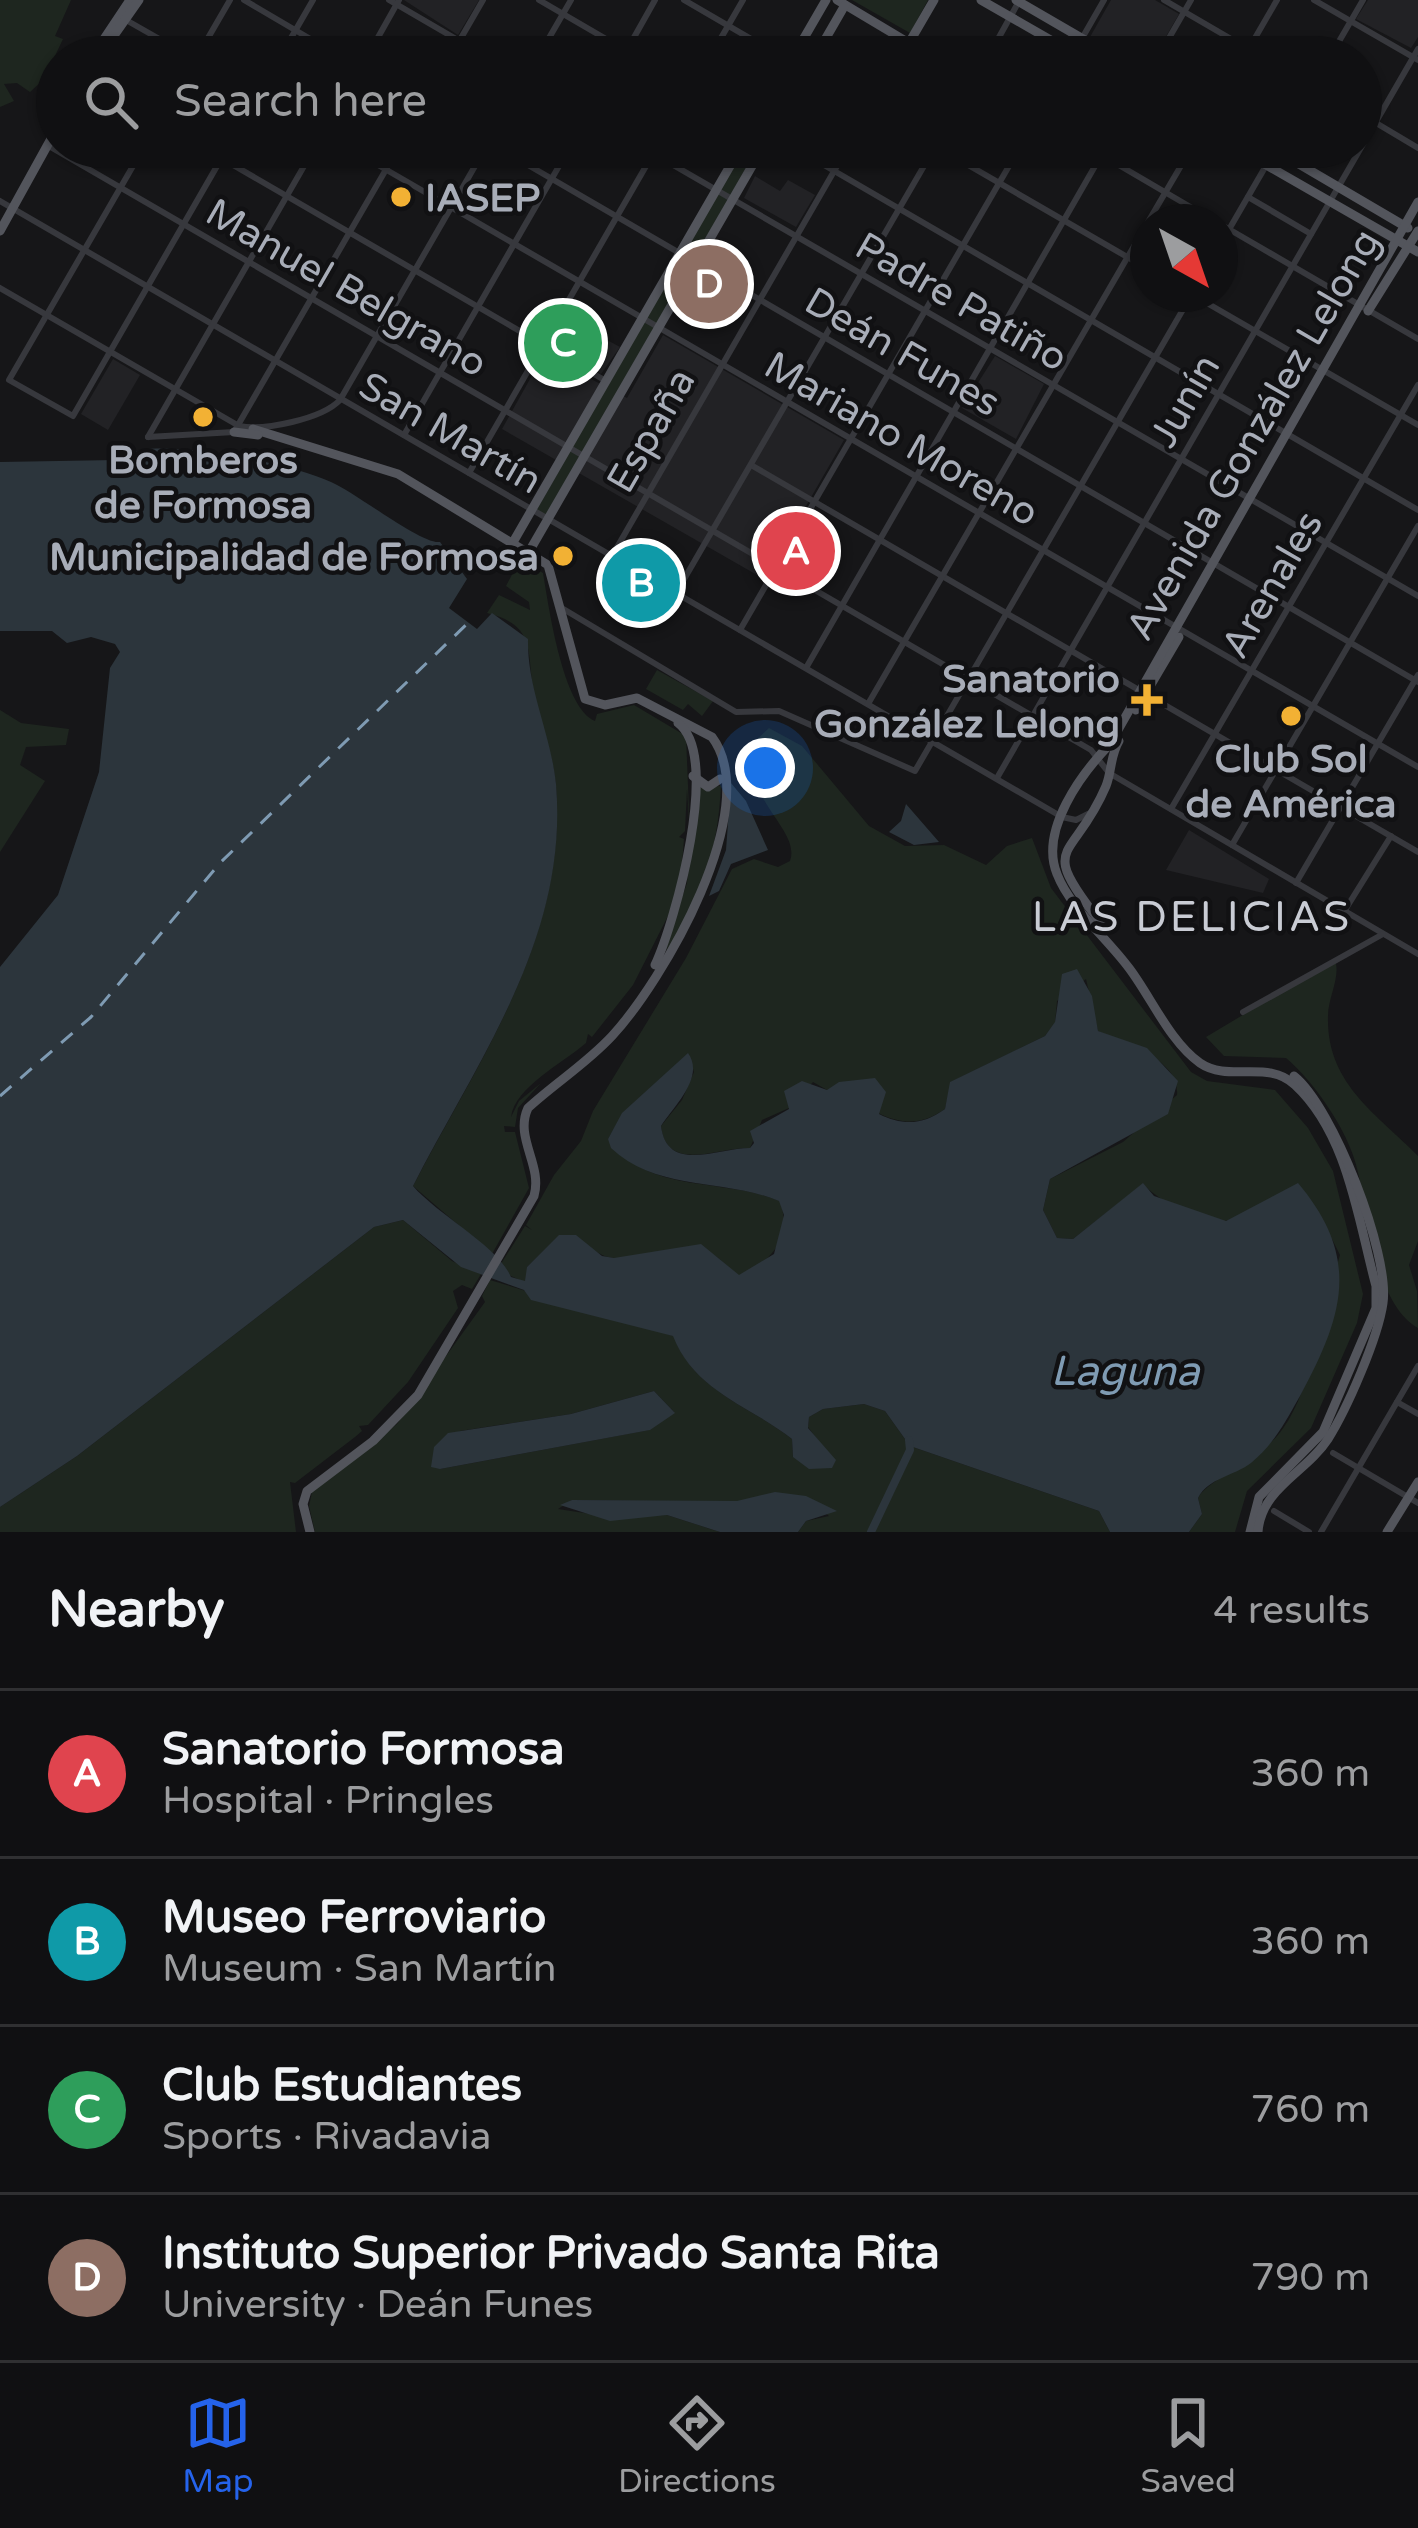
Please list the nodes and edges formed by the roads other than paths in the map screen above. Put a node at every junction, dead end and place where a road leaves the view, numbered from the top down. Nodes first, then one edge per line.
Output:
1 (135, 0) edge
2 (230, 0) edge
3 (244, 0) edge
4 (313, 0) edge
5 (483, 0) edge
6 (539, 0) edge
7 (571, 0) edge
8 (656, 0) edge
9 (684, 0) edge
10 (743, 0) edge
11 (826, 0) edge
12 (934, 0) edge
13 (981, 0) edge
14 (1104, 0) edge
15 (1164, 0) edge
16 (1191, 0) edge
17 (1277, 0) edge
18 (1314, 0) edge
19 (1363, 0) edge
20 (395, 1) edge
21 (1019, 1) edge
22 (841, 2) edge
23 (1185, 12) junction
24 (563, 14) junction
25 (122, 17) junction
26 (1010, 17) junction
27 (1351, 21) junction
28 (728, 26) junction
29 (296, 30) junction
30 (109, 36) edge
31 (156, 36) edge
32 (207, 36) edge
33 (292, 36) edge
34 (306, 36) edge
35 (378, 36) edge
36 (452, 36) edge
37 (463, 36) edge
38 (550, 36) edge
39 (597, 36) edge
40 (635, 36) edge
41 (722, 36) edge
42 (745, 36) edge
43 (805, 36) edge
44 (824, 36) edge
45 (897, 36) edge
46 (913, 36) edge
47 (1000, 36) edge
48 (1042, 36) edge
49 (1079, 36) edge
50 (1083, 36) edge
51 (1171, 36) edge
52 (1221, 36) edge
53 (1256, 36) edge
54 (1342, 36) edge
55 (1380, 36) edge
56 (1382, 37) edge
57 (1417, 55) edge
58 (1382, 111) edge
59 (1382, 126) edge
60 (1418, 148) edge
61 (36, 153) edge
62 (36, 161) edge
63 (86, 168) edge
64 (132, 168) edge
65 (216, 168) edge
66 (239, 168) edge
67 (303, 168) edge
68 (383, 168) edge
69 (474, 168) edge
70 (534, 168) edge
71 (558, 168) edge
72 (645, 168) edge
73 (683, 168) edge
74 (729, 168) edge
75 (751, 168) edge
76 (829, 168) edge
77 (836, 168) edge
78 (923, 168) edge
79 (974, 168) edge
80 (1007, 168) edge
81 (1094, 168) edge
82 (1130, 168) edge
83 (1180, 168) edge
84 (1264, 168) edge
85 (1271, 168) edge
86 (1308, 168) edge
87 (1349, 168) edge
88 (386, 170) junction
89 (834, 171) junction
90 (552, 178) junction
91 (999, 182) junction
92 (1339, 186) junction
93 (120, 188) junction
94 (717, 190) junction
95 (1166, 192) junction
96 (286, 196) junction
97 (1247, 197) junction
98 (733, 199) junction
99 (1330, 202) junction
100 (1159, 204) edge
101 (1186, 204) edge
102 (6, 205) edge
103 (1418, 206) edge
104 (452, 208) junction
105 (899, 209) junction
106 (1238, 214) edge
107 (617, 216) junction
108 (0, 219) edge
109 (1064, 220) junction
110 (184, 224) junction
111 (1404, 225) junction
112 (0, 231) edge
113 (350, 232) junction
114 (1418, 232) edge
115 (1238, 235) edge
116 (1311, 235) junction
117 (796, 237) junction
118 (514, 244) junction
119 (1401, 244) junction
120 (962, 245) junction
121 (85, 250) junction
122 (1418, 252) edge
123 (680, 253) junction
124 (1130, 254) edge
125 (1128, 257) junction
126 (250, 261) junction
127 (696, 262) junction
128 (1293, 265) junction
129 (415, 270) junction
130 (861, 274) junction
131 (580, 282) junction
132 (1028, 283) junction
133 (147, 286) junction
134 (0, 288) edge
135 (312, 298) junction
136 (760, 299) junction
137 (478, 307) junction
138 (1365, 308) junction
139 (924, 310) junction
140 (1182, 312) edge
141 (1223, 312) edge
142 (47, 316) junction
143 (643, 318) junction
144 (1091, 320) junction
145 (212, 325) junction
146 (658, 327) junction
147 (1255, 331) junction
148 (376, 336) junction
149 (825, 337) junction
150 (1418, 339) edge
151 (543, 344) junction
152 (990, 348) junction
153 (110, 352) junction
154 (1156, 358) junction
155 (276, 361) junction
156 (723, 364) junction
157 (1328, 372) junction
158 (440, 373) junction
159 (888, 374) junction
160 (606, 381) junction
161 (1054, 385) junction
162 (1418, 385) edge
163 (174, 390) junction
164 (1219, 394) junction
165 (340, 400) junction
166 (787, 402) junction
167 (505, 411) junction
168 (953, 412) junction
169 (1401, 415) junction
170 (1118, 422) junction
171 (1418, 425) edge
172 (236, 429) junction
173 (254, 429) junction
174 (404, 435) junction
175 (1291, 436) junction
176 (850, 439) junction
177 (568, 447) junction
178 (1017, 448) junction
179 (584, 456) junction
180 (1181, 459) junction
181 (751, 465) junction
182 (469, 473) junction
183 (915, 476) junction
184 (1364, 478) junction
185 (1081, 485) junction
186 (648, 493) junction
187 (1253, 500) junction
188 (814, 502) junction
189 (532, 509) junction
190 (1418, 510) edge
191 (980, 513) junction
192 (548, 519) junction
193 (1145, 521) junction
194 (1418, 526) edge
195 (713, 531) junction
196 (879, 540) junction
197 (1326, 544) junction
198 (512, 546) junction
199 (1043, 551) junction
200 (527, 555) junction
201 (612, 556) junction
202 (1217, 563) junction
203 (775, 567) junction
204 (943, 576) junction
205 (1388, 579) junction
206 (1106, 588) junction
207 (676, 593) junction
208 (1418, 596) edge
209 (841, 604) junction
210 (1289, 606) junction
211 (558, 608) junction
212 (1007, 614) junction
213 (1179, 629) junction
214 (740, 630) junction
215 (905, 642) junction
216 (1351, 642) junction
217 (1070, 650) junction
218 (806, 668) junction
219 (1252, 671) junction
220 (969, 679) junction
221 (1417, 679) edge
222 (1143, 692) junction
223 (868, 704) junction
224 (1313, 707) junction
225 (1032, 716) junction
226 (1215, 734) junction
227 (934, 742) junction
228 (1115, 742) junction
229 (1378, 744) junction
230 (1099, 756) junction
231 (1418, 767) edge
232 (1277, 770) junction
233 (722, 773) junction
234 (1109, 773) junction
235 (693, 776) junction
236 (997, 778) junction
237 (1068, 805) junction
238 (1341, 807) junction
239 (1171, 809) junction
240 (1085, 816) junction
241 (1062, 817) junction
242 (1390, 836) junction
243 (1232, 845) junction
244 (1418, 852) edge
245 (1297, 883) junction
246 (1345, 911) junction
247 (1383, 934) junction
248 (1418, 954) edge
249 (1243, 1012) dead end
250 (561, 1081) junction
251 (1418, 1366) edge
252 (1397, 1402) junction
253 (1418, 1414) edge
254 (1333, 1453) dead end
255 (1359, 1468) junction
256 (1418, 1482) edge
257 (1413, 1500) edge
258 (1274, 1510) dead end
259 (307, 1531) edge
260 (1254, 1532) edge
261 (1309, 1532) edge
262 (1321, 1532) edge
263 (1388, 1532) edge

1 - 25 main road
2 - 32 street
3 - 29 street
4 - 29 street
5 - 37 street
6 - 24 street
7 - 24 street
8 - 40 street
9 - 28 street
10 - 28 street
11 - 43 main road
12 - 46 main road
13 - 26 main road
14 - 50 street
15 - 23 street
16 - 23 street
17 - 53 street
18 - 27 street
19 - 27 street
20 - 35 street
20 - 36 street
21 - 26 street
21 - 49 main road
22 - 44 main road
22 - 45 main road
23 - 51 street
23 - 52 street
24 - 38 street
24 - 39 street
25 - 30 main road
25 - 31 street
26 - 47 street
26 - 48 main road
27 - 54 street
27 - 55 street
28 - 41 street
28 - 42 street
29 - 33 street
29 - 34 street
56 - 57 street
57 - 58 street, Junín
59 - 60 street
61 - 102 main road
62 - 102 main road
63 - 93 street, Manuel Belgrano
64 - 93 street
65 - 110 street
66 - 96 street
67 - 96 street
68 - 88 street, Mariano Moreno
69 - 104 street
70 - 90 street, Deán Funes
71 - 90 street
72 - 107 street
73 - 94 street, Padre Patiño
74 - 94 main road
75 - 98 main road
76 - 89 street
77 - 89 street, España
78 - 105 street
79 - 91 street
80 - 91 street
81 - 109 street
82 - 95 street
83 - 95 street
84 - 97 street
85 - 99 main road
86 - 92 main road
87 - 92 street, Junín
88 - 104 street, Mariano Moreno
88 - 113 street
89 - 105 street
89 - 117 street, España
90 - 107 street, Deán Funes
90 - 118 street
91 - 109 street
91 - 120 street
92 - 99 street, Junín
92 - 111 main road
93 - 110 street, Manuel Belgrano
93 - 121 street
94 - 98 street, Padre Patiño
94 - 123 main road
95 - 100 street
95 - 101 street
96 - 113 street
96 - 126 street
97 - 106 street
97 - 116 street
98 - 117 street, Padre Patiño
98 - 127 main road
99 - 116 street, Junín
99 - 119 main road
102 - 108 main road
102 - 112 main road
102 - 121 street, San Martín
103 - 111 main road, Avenida González Lelong
104 - 118 street, Mariano Moreno
104 - 129 street
105 - 120 street
105 - 130 street
107 - 123 street, Deán Funes
107 - 131 street
109 - 125 street
109 - 132 street
110 - 126 street, Manuel Belgrano
110 - 133 street
111 - 114 main road
111 - 119 main road, Avenida González Lelong
113 - 129 street
113 - 135 street
114 - 119 main road, Avenida González Lelong
115 - 128 street
116 - 128 street, Junín
117 - 130 street, Padre Patiño
117 - 136 street, España
118 - 131 street, Mariano Moreno
118 - 137 street
119 - 122 main road
119 - 138 main road, Avenida González Lelong
120 - 132 street
120 - 139 street
121 - 133 street, San Martín
121 - 142 street
123 - 127 street, Deán Funes
123 - 143 main road
124 - 125 street
125 - 144 street
126 - 135 street, Manuel Belgrano
126 - 145 street
127 - 136 street, Deán Funes
127 - 146 main road
128 - 138 street
128 - 147 street, Junín
129 - 137 street
129 - 148 street
130 - 139 street, Padre Patiño
130 - 149 street
131 - 143 street, Mariano Moreno
131 - 151 street
132 - 144 street
132 - 152 street
133 - 145 street, San Martín
133 - 153 street
134 - 142 street
135 - 148 street, Manuel Belgrano
135 - 155 street
136 - 149 street, Deán Funes
136 - 156 street, España
137 - 151 street
137 - 158 street
138 - 150 street
138 - 157 main road, Avenida González Lelong
139 - 152 street, Padre Patiño
139 - 159 street
140 - 154 street
141 - 147 street
142 - 153 street
142 - 153 street
143 - 146 street, Mariano Moreno
143 - 160 main road
144 - 154 street
144 - 161 street
145 - 155 street, San Martín
145 - 163 street
146 - 156 street, Mariano Moreno
146 - 179 main road
147 - 157 street
147 - 164 street, Junín
148 - 158 street, Manuel Belgrano
148 - 165 street
149 - 159 street, Deán Funes
149 - 166 street
151 - 160 street
151 - 167 street
152 - 161 street, Padre Patiño
152 - 168 street
153 - 163 street
154 - 164 street
154 - 170 street
155 - 165 street, San Martín
155 - 172 street
156 - 166 street, Mariano Moreno
156 - 186 street, España
157 - 169 street
157 - 175 main road, Avenida González Lelong
158 - 167 street, Manuel Belgrano
158 - 174 street
159 - 168 street, Deán Funes
159 - 176 street
160 - 177 main road
161 - 170 street, Padre Patiño
161 - 178 street
162 - 169 street, Arenales
163 - 172 street
163 - 172 street
164 - 175 street
164 - 180 street, Junín
165 - 173 street
165 - 174 street, San Martín
166 - 176 street, Mariano Moreno
166 - 181 street
167 - 177 street, Manuel Belgrano
167 - 182 street
168 - 178 street, Deán Funes
168 - 183 street
169 - 171 street
169 - 184 street, Arenales
170 - 180 street, Padre Patiño
170 - 185 street
172 - 173 street
172 - 198 main road
173 - 198 main road
174 - 182 street, San Martín
175 - 184 street
175 - 187 main road, Avenida González Lelong
176 - 183 street, Mariano Moreno
176 - 188 street
177 - 179 street, Manuel Belgrano
177 - 189 main road
178 - 185 street, Deán Funes
178 - 191 street
179 - 186 street, Manuel Belgrano
179 - 192 main road
180 - 187 street, Padre Patiño
180 - 193 street, Junín
181 - 188 street
181 - 195 street
182 - 189 street, San Martín
183 - 191 street, Mariano Moreno
183 - 196 street
184 - 190 street
184 - 197 street, Arenales
185 - 193 street, Deán Funes
185 - 199 street
186 - 195 street, Manuel Belgrano
186 - 201 street, España
187 - 197 street, Padre Patiño
187 - 202 main road, Avenida González Lelong
188 - 196 street
188 - 203 street
189 - 192 street, San Martín
189 - 198 main road
191 - 199 street, Mariano Moreno
191 - 204 street
192 - 200 main road
192 - 201 street, San Martín
193 - 202 street, Deán Funes
193 - 206 street, Junín
194 - 205 street
195 - 203 street, Manuel Belgrano
195 - 207 street
196 - 204 street
196 - 209 street
197 - 205 street, Padre Patiño
197 - 210 street, Arenales
198 - 200 main road
199 - 206 street, Mariano Moreno
199 - 212 street
200 - 211 main road
201 - 207 street, San Martín
202 - 210 street, Deán Funes
202 - 213 main road, Avenida González Lelong
203 - 209 street, Manuel Belgrano
203 - 214 street
204 - 212 street
204 - 215 street
205 - 208 street, Padre Patiño
205 - 216 street
206 - 213 street, Mariano Moreno
206 - 217 street, Junín
207 - 214 street, San Martín
209 - 215 street, Manuel Belgrano
209 - 218 street
210 - 216 street, Deán Funes
210 - 219 street, Arenales
211 - 227 street
211 - 233 main road
211 - 235 main road
212 - 217 street
212 - 220 street
213 - 219 street, Mariano Moreno
213 - 222 main road, Avenida González Lelong
214 - 218 street, San Martín
215 - 220 street, Manuel Belgrano
215 - 223 street
216 - 221 street, Deán Funes
216 - 224 street
217 - 222 street
217 - 225 street, Junín
218 - 223 street, San Martín
219 - 224 street, Mariano Moreno
219 - 226 street, Arenales
220 - 225 street, Manuel Belgrano
220 - 227 street
221 - 229 street
222 - 226 street
222 - 228 main road, Avenida González Lelong
223 - 227 street, San Martín
224 - 229 street, Mariano Moreno
224 - 232 street
225 - 230 street, Manuel Belgrano
225 - 236 street, Junín
226 - 232 street
226 - 239 street, Arenales
227 - 236 street, San Martín
228 - 230 main road, Avenida González Lelong
228 - 234 main road, Avenida González Lelong
229 - 231 street, Mariano Moreno
229 - 238 street
230 - 234 street, Manuel Belgrano
230 - 237 main road, Avenida González Lelong
232 - 238 street
232 - 243 street
233 - 235 main road
233 - 250 main road
234 - 239 street
234 - 240 main road, Avenida González Lelong
235 - 250 main road
236 - 241 street, San Martín
237 - 240 street
237 - 241 main road, Avenida González Lelong
238 - 242 street
238 - 245 street
239 - 243 street
240 - 241 street
240 - 260 main road, Avenida González Lelong
241 - 260 main road
242 - 244 street
242 - 246 street
243 - 245 street
245 - 246 street
246 - 247 street
247 - 248 street
247 - 249 street
250 - 259 main road
251 - 252 street
252 - 253 street
252 - 255 street
254 - 255 street
255 - 257 street
255 - 262 street
256 - 257 main road
257 - 263 main road
258 - 261 street

